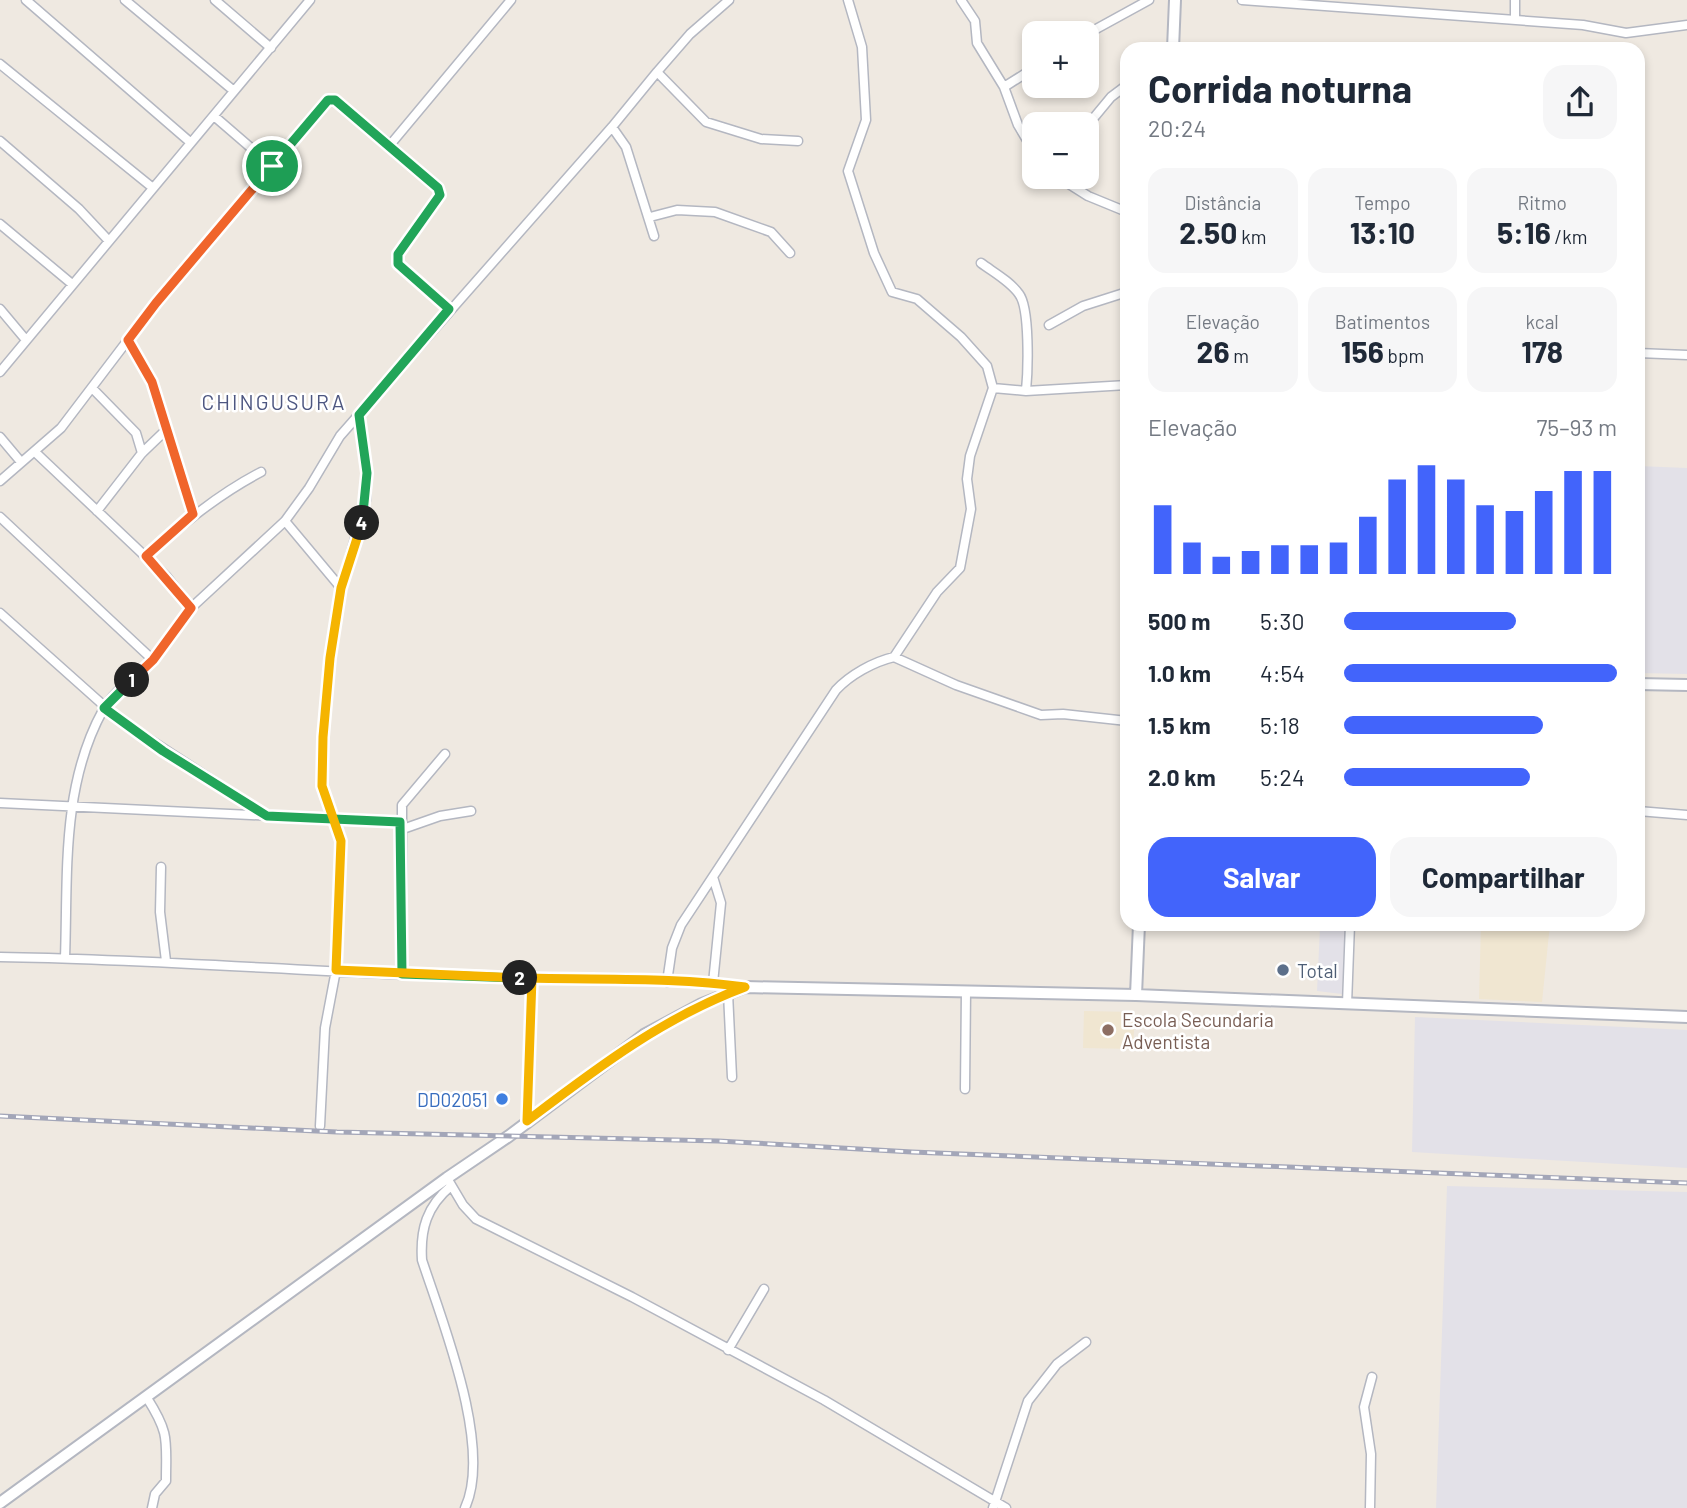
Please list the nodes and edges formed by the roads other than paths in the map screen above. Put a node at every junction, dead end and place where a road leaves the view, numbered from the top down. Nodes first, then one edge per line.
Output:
1 (26, 0) edge
2 (125, 0) edge
3 (215, 0) edge
4 (310, 0) edge
5 (512, 0) edge
6 (729, 0) edge
7 (848, 0) edge
8 (961, 0) edge
9 (1149, 0) edge
10 (1175, 0) edge
11 (1242, 0) edge
12 (1516, 0) edge
13 (1515, 19) junction
14 (1687, 25) edge
15 (1099, 27) edge
16 (1173, 42) edge
17 (271, 48) junction
18 (0, 64) edge
19 (657, 72) junction
20 (1022, 76) edge
21 (1004, 87) junction
22 (1120, 90) edge
23 (234, 91) junction
24 (1099, 112) edge
25 (214, 116) junction
26 (612, 127) junction
27 (1022, 132) edge
28 (0, 141) edge
29 (798, 141) dead end
30 (190, 142) junction
31 (390, 145) junction
32 (272, 166) junction
33 (153, 188) junction
34 (1078, 189) edge
35 (1120, 209) edge
36 (650, 217) junction
37 (0, 224) edge
38 (654, 236) dead end
39 (109, 241) junction
40 (790, 253) dead end
41 (981, 263) dead end
42 (72, 284) junction
43 (1120, 294) edge
44 (0, 309) edge
45 (449, 309) junction
46 (1049, 325) dead end
47 (26, 340) junction
48 (128, 340) junction
49 (1645, 353) edge
50 (1687, 355) edge
51 (0, 372) edge
52 (1120, 385) edge
53 (92, 388) junction
54 (993, 388) junction
55 (1026, 391) junction
56 (359, 415) junction
57 (166, 430) junction
58 (0, 438) edge
59 (35, 452) junction
60 (142, 453) junction
61 (21, 462) junction
62 (261, 472) dead end
63 (0, 481) edge
64 (97, 511) junction
65 (193, 514) junction
66 (0, 517) edge
67 (285, 521) junction
68 (146, 556) junction
69 (341, 588) junction
70 (191, 608) junction
71 (0, 613) edge
72 (894, 657) junction
73 (153, 660) junction
74 (1645, 684) edge
75 (1687, 685) edge
76 (104, 708) junction
77 (1120, 720) edge
78 (445, 754) dead end
79 (0, 803) edge
80 (70, 807) junction
81 (471, 811) dead end
82 (1645, 812) edge
83 (267, 816) junction
84 (1687, 816) edge
85 (335, 819) junction
86 (400, 826) junction
87 (161, 867) dead end
88 (713, 877) junction
89 (1139, 931) edge
90 (1350, 931) edge
91 (0, 957) edge
92 (65, 958) junction
93 (166, 961) junction
94 (336, 970) junction
95 (402, 974) junction
96 (532, 978) junction
97 (667, 982) junction
98 (713, 983) junction
99 (745, 987) junction
100 (966, 990) junction
101 (727, 993) junction
102 (1136, 995) junction
103 (1348, 1004) junction
104 (1687, 1017) edge
105 (733, 1077) dead end
106 (965, 1089) dead end
107 (527, 1121) junction
108 (320, 1126) dead end
109 (449, 1182) junction
110 (764, 1289) dead end
111 (1086, 1342) dead end
112 (728, 1350) junction
113 (1372, 1377) dead end
114 (147, 1398) junction
115 (0, 1503) edge
116 (994, 1503) edge
117 (469, 1506) edge
118 (152, 1508) edge
119 (1006, 1508) edge
120 (1370, 1508) edge

1 - 30 street
2 - 23 street
3 - 17 street
4 - 17 street
5 - 31 street
6 - 19 street
7 - 54 street
8 - 21 street
9 - 15 street
10 - 16 main road
11 - 13 street
12 - 13 street
13 - 14 street
17 - 23 street
18 - 33 street
19 - 26 street
19 - 29 street
20 - 21 street
21 - 27 street
22 - 24 street
23 - 25 street
25 - 30 street
25 - 32 street
26 - 36 street
26 - 45 street
28 - 39 street
30 - 33 street
31 - 32 street
31 - 45 street
32 - 48 street
33 - 39 street
34 - 35 street
36 - 38 street
36 - 40 street
37 - 42 street
39 - 42 street
41 - 55 street
42 - 47 street
43 - 46 street
44 - 47 street
45 - 56 street
47 - 51 street
48 - 53 street
48 - 57 street
49 - 50 street
52 - 55 street
53 - 59 street
53 - 60 street
54 - 55 street
54 - 72 street
56 - 67 street
56 - 69 street
57 - 60 street
57 - 65 street
58 - 61 street
59 - 61 street
59 - 64 street
60 - 64 street
61 - 63 street
62 - 65 street
64 - 68 street
65 - 68 street
66 - 73 street
67 - 69 street
67 - 70 street
68 - 70 street
69 - 85 street
70 - 73 street
71 - 76 street
72 - 77 street
72 - 88 street
73 - 76 street
74 - 75 main road
76 - 80 street
76 - 83 street
78 - 86 street
79 - 80 street
80 - 83 street
80 - 92 street
81 - 86 street
82 - 84 street
83 - 85 street
85 - 86 street
85 - 94 street
86 - 95 street
87 - 93 street
88 - 97 street
88 - 98 street
89 - 102 main road
90 - 103 street
91 - 92 street
92 - 93 street
93 - 94 street
94 - 95 street
94 - 108 street
95 - 96 street
96 - 97 street
96 - 107 street
97 - 98 street
98 - 99 street
99 - 100 main road
99 - 101 main road
100 - 102 main road
100 - 106 street
101 - 105 street
101 - 107 main road
102 - 103 main road
103 - 104 main road
107 - 109 main road
109 - 112 street
109 - 114 main road
109 - 117 street
110 - 112 street
111 - 116 street
112 - 116 street
113 - 120 street
114 - 115 main road
114 - 118 street
116 - 119 street

